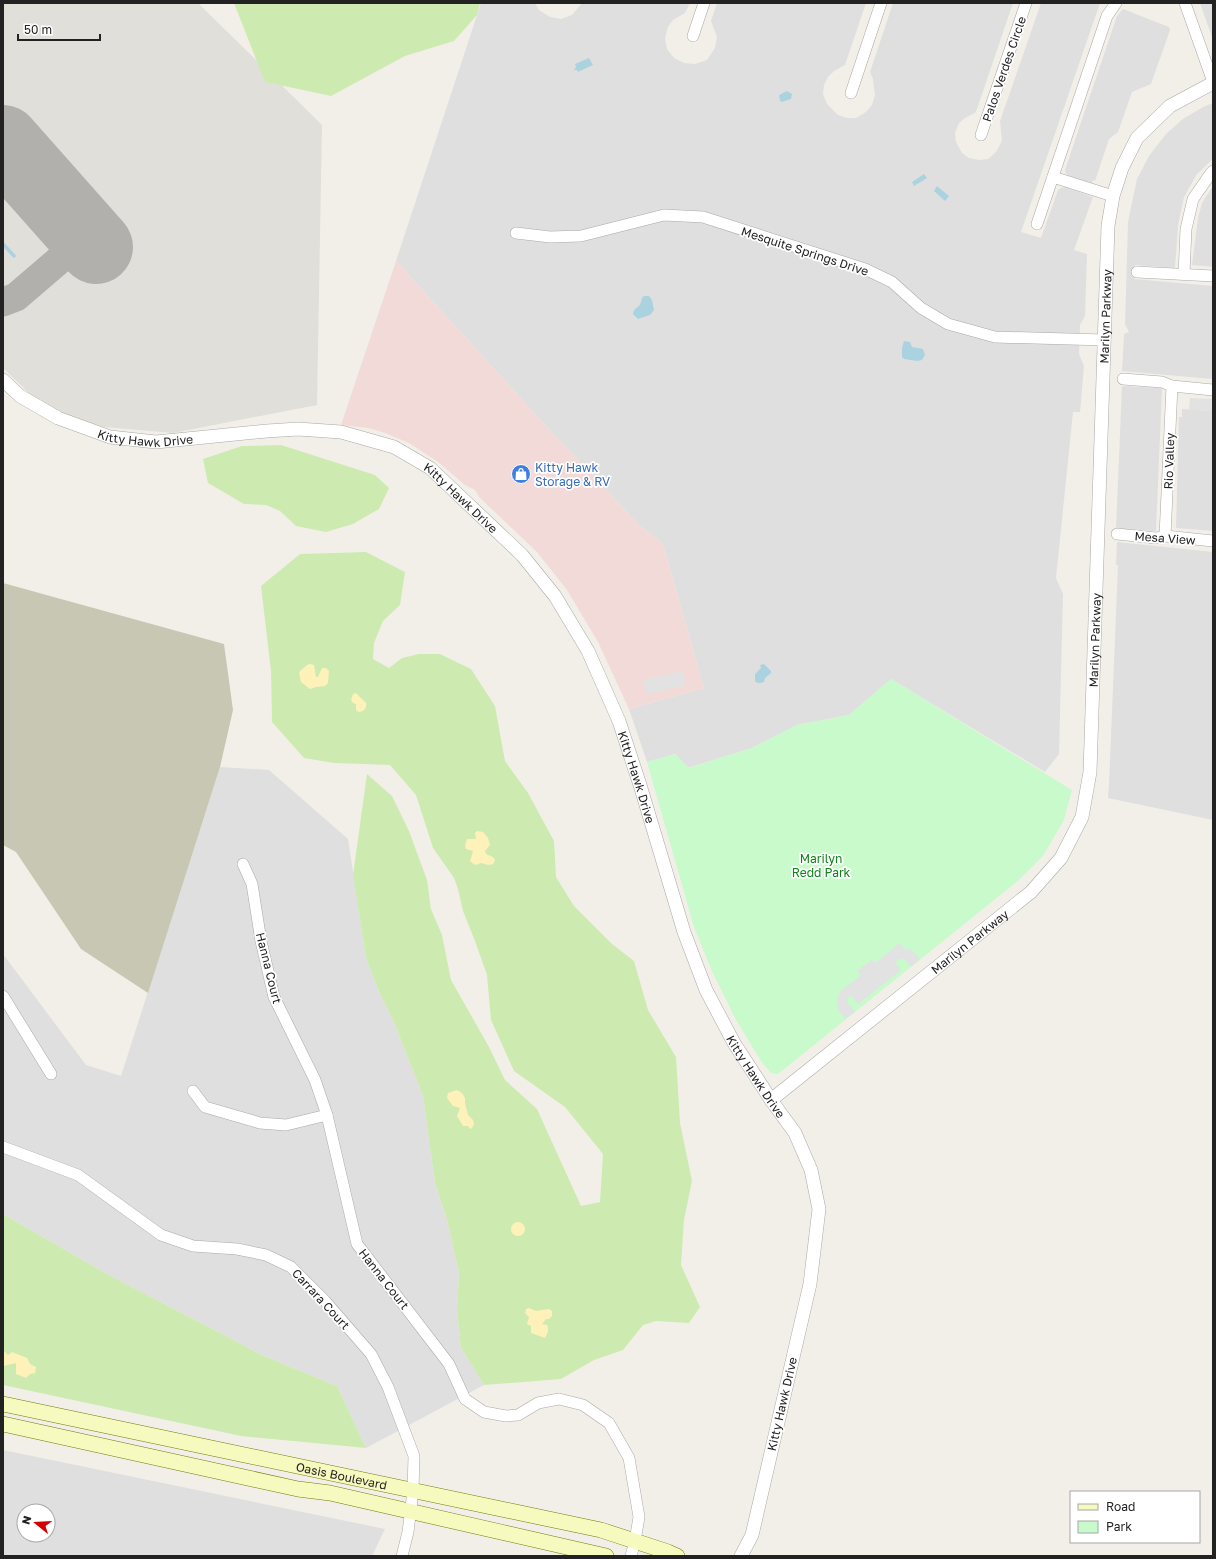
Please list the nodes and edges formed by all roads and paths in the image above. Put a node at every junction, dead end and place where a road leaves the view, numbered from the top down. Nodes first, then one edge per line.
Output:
1 (704, 3) edge
2 (881, 3) edge
3 (1026, 3) edge
4 (1116, 3) edge
5 (1185, 3) edge
6 (693, 36) dead end
7 (1213, 82) edge
8 (851, 93) dead end
9 (981, 135) dead end
10 (1213, 171) edge
11 (1053, 177) junction
12 (1113, 196) junction
13 (1037, 224) dead end
14 (516, 233) dead end
15 (1137, 272) dead end
16 (1184, 274) junction
17 (1213, 276) edge
18 (1105, 340) junction
19 (1123, 379) dead end
20 (3, 380) edge
21 (1172, 386) junction
22 (1213, 390) edge
23 (1117, 534) dead end
24 (1165, 536) junction
25 (1213, 541) edge
26 (243, 864) dead end
27 (3, 996) edge
28 (51, 1074) dead end
29 (193, 1091) dead end
30 (771, 1100) junction
31 (328, 1115) junction
32 (3, 1147) edge
33 (3, 1404) edge
34 (3, 1424) edge
35 (413, 1491) junction
36 (410, 1512) junction
37 (635, 1541) junction
38 (402, 1556) edge
39 (606, 1556) edge
40 (631, 1556) edge
41 (677, 1556) edge
42 (741, 1556) edge

1 - 6 street
2 - 8 street
3 - 9 street, Palos Verdes Circle
4 - 11 street
5 - 7 street
7 - 12 street, Marilyn Parkway
10 - 16 street
11 - 12 street
11 - 13 street
12 - 18 street, Marilyn Parkway
14 - 18 street, Mesquite Springs Drive
15 - 16 street
16 - 17 street
18 - 30 street, Marilyn Parkway
19 - 21 street
20 - 30 street, Kitty Hawk Drive
21 - 22 street
21 - 24 street, Rio Valley
23 - 24 street, Mesa View
24 - 25 street, Mesa View
26 - 31 street, Hanna Court
27 - 28 street
29 - 31 street
30 - 42 street, Kitty Hawk Drive
31 - 37 street, Hanna Court
32 - 35 street, Carrara Court
33 - 35 main road, Oasis Boulevard
34 - 36 main road, Oasis Boulevard
35 - 36 street, Carrara Court
35 - 37 main road, Oasis Boulevard
36 - 38 street, Carrara Court
36 - 39 main road, Oasis Boulevard
37 - 40 street, Hanna Court
37 - 41 main road, Oasis Boulevard

